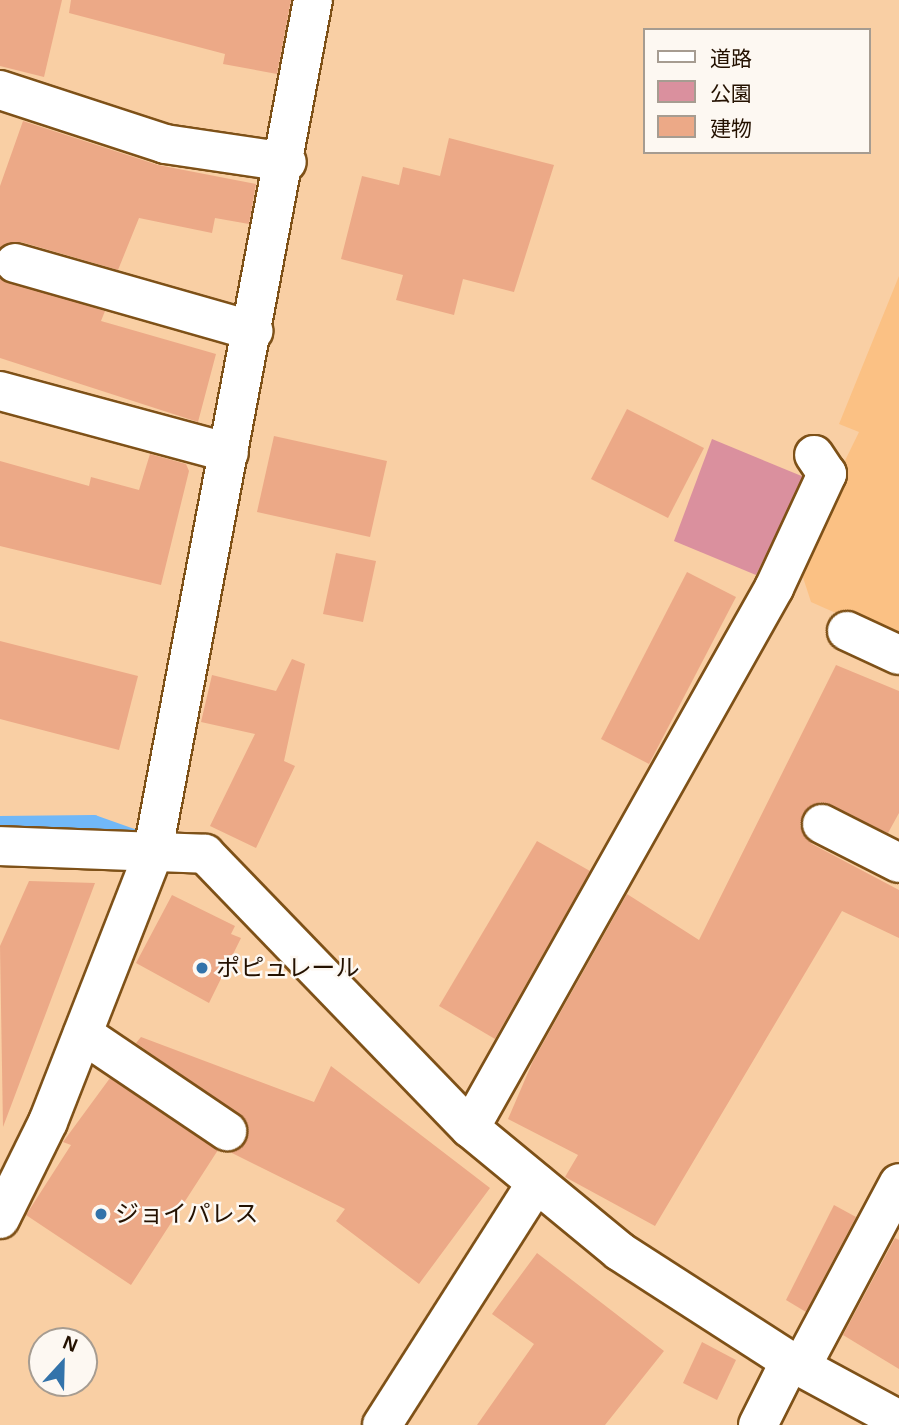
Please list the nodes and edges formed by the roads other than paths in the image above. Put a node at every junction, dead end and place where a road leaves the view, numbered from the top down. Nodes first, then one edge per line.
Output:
1 (313, 0) edge
2 (0, 90) edge
3 (287, 162) junction
4 (15, 263) dead end
5 (253, 331) junction
6 (0, 391) edge
7 (229, 453) junction
8 (814, 455) dead end
9 (847, 631) dead end
10 (899, 655) edge
11 (822, 824) dead end
12 (2, 851) edge
13 (152, 856) junction
14 (899, 863) edge
15 (83, 1034) junction
16 (470, 1128) junction
17 (227, 1131) dead end
18 (536, 1183) junction
19 (899, 1183) edge
20 (0, 1219) edge
21 (795, 1364) junction
22 (899, 1420) edge
23 (382, 1425) edge
24 (758, 1425) edge

1 - 3 street
2 - 3 street
3 - 5 street
4 - 5 street
5 - 7 street
6 - 7 street
7 - 13 street
8 - 16 street
9 - 10 street
11 - 14 street
12 - 13 street
13 - 15 street
13 - 16 street
15 - 17 street
15 - 20 street
16 - 18 street
18 - 21 street
18 - 23 street
19 - 21 street
21 - 22 street
21 - 24 street

